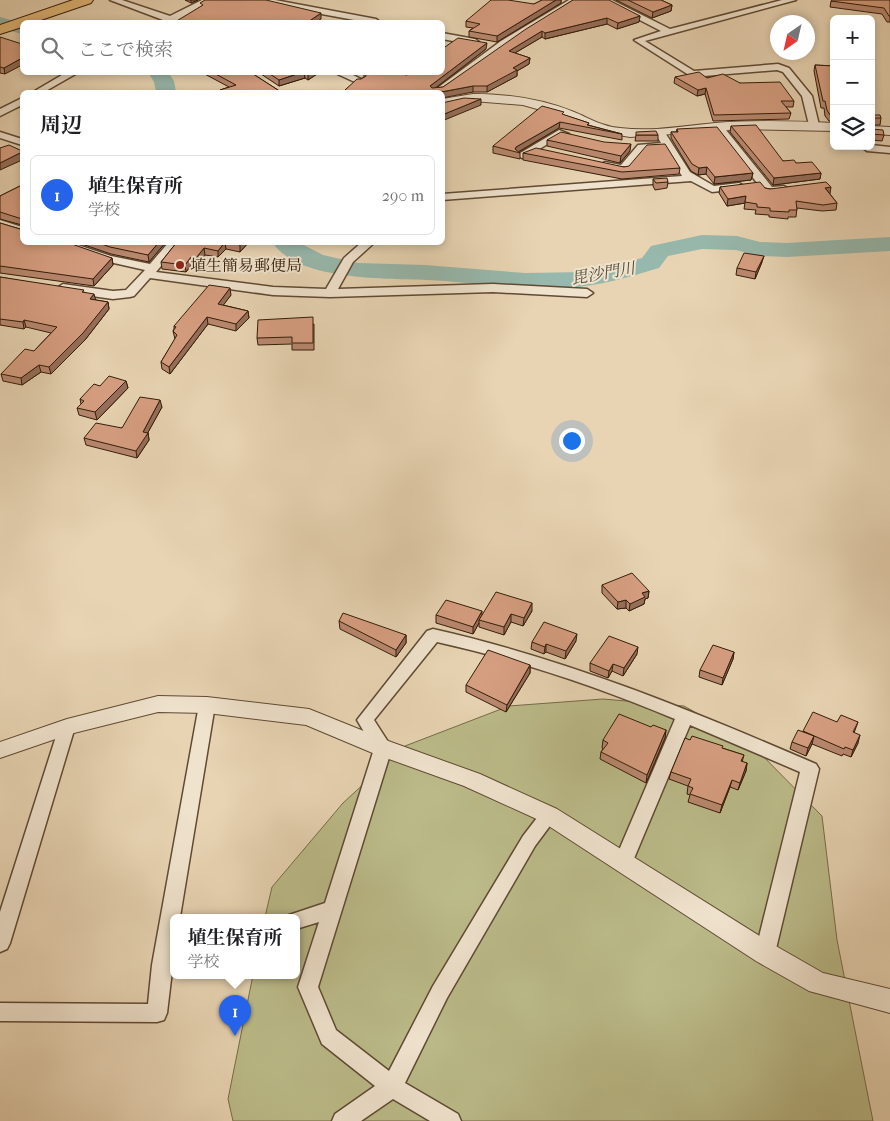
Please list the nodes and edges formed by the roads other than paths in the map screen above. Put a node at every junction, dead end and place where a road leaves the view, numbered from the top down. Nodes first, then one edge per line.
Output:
1 (86, 0) edge
2 (114, 0) edge
3 (208, 0) edge
4 (262, 0) edge
5 (575, 0) edge
6 (605, 0) edge
7 (792, 0) edge
8 (29, 20) edge
9 (166, 20) edge
10 (171, 20) edge
11 (366, 20) edge
12 (20, 23) edge
13 (0, 30) edge
14 (669, 32) junction
15 (445, 37) edge
16 (498, 47) junction
17 (69, 75) edge
18 (345, 75) edge
19 (360, 81) edge
20 (42, 90) edge
21 (441, 90) edge
22 (20, 102) edge
23 (445, 102) edge
24 (0, 113) edge
25 (814, 125) junction
26 (718, 127) junction
27 (830, 127) edge
28 (875, 130) edge
29 (890, 131) edge
30 (660, 132) junction
31 (0, 135) edge
32 (577, 138) edge
33 (20, 142) edge
34 (20, 142) edge
35 (668, 146) junction
36 (6, 148) edge
37 (534, 148) junction
38 (875, 149) edge
39 (890, 150) edge
40 (551, 152) edge
41 (522, 155) edge
42 (596, 163) edge
43 (692, 178) junction
44 (763, 183) junction
45 (798, 187) edge
46 (445, 197) edge
47 (0, 222) edge
48 (20, 230) edge
49 (65, 245) edge
50 (173, 245) edge
51 (366, 245) edge
52 (150, 271) junction
53 (47, 285) edge
54 (587, 292) dead end
55 (330, 294) junction
56 (207, 705) junction
57 (685, 716) junction
58 (67, 727) junction
59 (383, 748) junction
60 (0, 750) edge
61 (549, 816) junction
62 (622, 862) junction
63 (333, 909) junction
64 (175, 914) edge
65 (300, 920) edge
66 (0, 943) edge
67 (170, 950) edge
68 (764, 953) junction
69 (168, 963) edge
70 (890, 1001) edge
71 (0, 1012) edge
72 (392, 1087) junction
73 (343, 1121) edge
74 (450, 1121) edge

1 - 8 main road
2 - 9 street
3 - 10 street
4 - 11 street
5 - 16 street
6 - 14 street
7 - 14 street
12 - 13 main road
14 - 25 street
15 - 16 street
16 - 21 street
17 - 20 street
18 - 19 street
22 - 24 street
23 - 30 street
25 - 26 street
25 - 27 street
26 - 30 street
26 - 44 street
28 - 29 street
30 - 35 street
31 - 33 street
32 - 37 street
34 - 36 street
35 - 42 street
35 - 43 street
37 - 40 street
37 - 41 street
38 - 39 street
43 - 44 street
43 - 46 street
44 - 45 street
47 - 48 street
49 - 52 street
50 - 52 street
51 - 55 street
52 - 53 street
52 - 55 street
54 - 55 street
56 - 58 street
56 - 59 street
56 - 64 street
57 - 59 street
57 - 62 street
57 - 68 street
58 - 60 street
58 - 66 street
59 - 61 street
59 - 63 street
61 - 62 street
61 - 72 street
62 - 68 street
63 - 65 street
63 - 72 street
67 - 69 street
68 - 70 street
69 - 71 street
72 - 73 street
72 - 74 street

